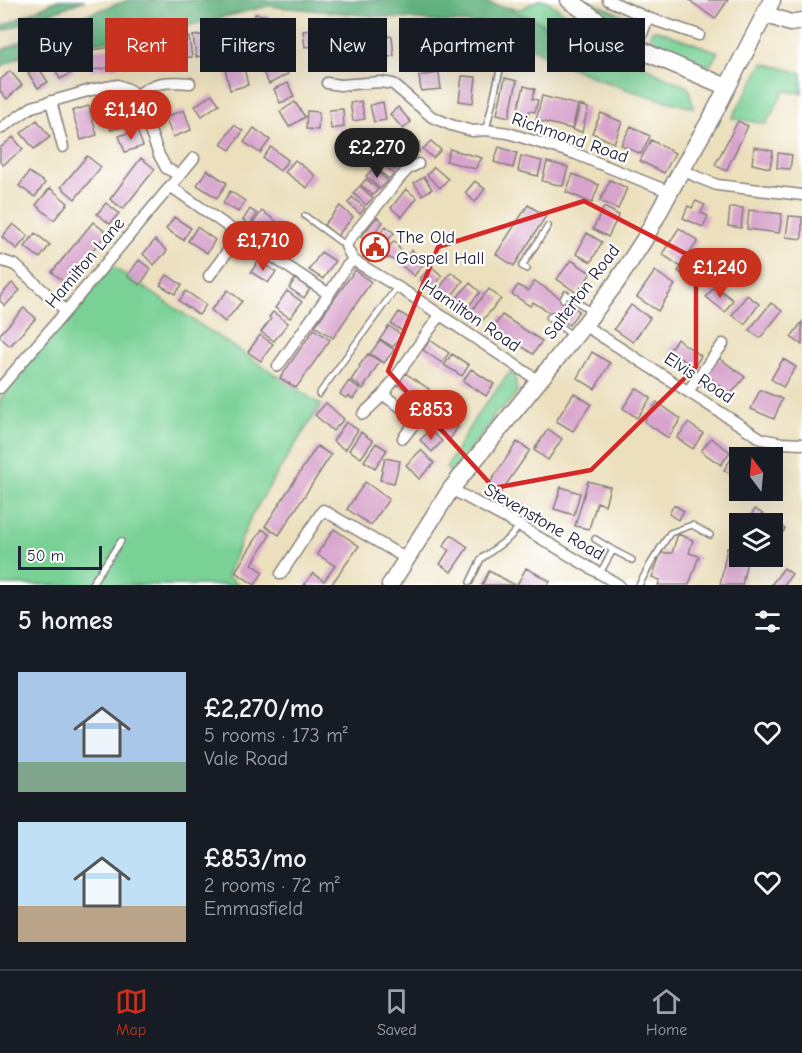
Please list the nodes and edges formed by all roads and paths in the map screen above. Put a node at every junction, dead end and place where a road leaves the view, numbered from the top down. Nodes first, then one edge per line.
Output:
1 (569, 0) edge
2 (608, 0) edge
3 (768, 7) edge
4 (594, 18) edge
5 (648, 18) junction
6 (802, 21) edge
7 (645, 26) edge
8 (699, 35) dead end
9 (645, 51) edge
10 (500, 72) edge
11 (190, 83) dead end
12 (327, 83) dead end
13 (727, 87) junction
14 (137, 96) junction
15 (51, 101) junction
16 (0, 129) edge
17 (486, 130) junction
18 (63, 147) dead end
19 (194, 158) dead end
20 (418, 164) dead end
21 (682, 169) junction
22 (179, 175) junction
23 (170, 186) junction
24 (670, 192) junction
25 (802, 195) edge
26 (304, 216) dead end
27 (548, 226) dead end
28 (240, 235) junction
29 (346, 246) junction
30 (0, 260) edge
31 (353, 260) junction
32 (528, 269) dead end
33 (209, 276) dead end
34 (397, 287) junction
35 (329, 294) junction
36 (562, 299) dead end
37 (66, 311) junction
38 (440, 315) junction
39 (552, 315) dead end
40 (584, 325) junction
41 (723, 344) dead end
42 (278, 366) dead end
43 (539, 381) junction
44 (0, 387) edge
45 (688, 390) junction
46 (319, 394) dead end
47 (383, 394) junction
48 (363, 414) dead end
49 (403, 438) dead end
50 (802, 444) edge
51 (451, 489) junction
52 (519, 510) dead end
53 (516, 524) junction
54 (710, 535) dead end
55 (595, 539) dead end
56 (121, 541) dead end
57 (613, 550) junction
58 (407, 559) junction
59 (632, 560) dead end
60 (600, 573) junction
61 (281, 574) dead end
62 (470, 582) dead end
63 (91, 585) edge
64 (390, 585) edge
65 (620, 585) edge
66 (639, 585) edge

1 - 4 main road
2 - 5 street
3 - 6 main road
3 - 13 main road, Salterton Road
5 - 7 street
5 - 8 street
9 - 13 main road
10 - 17 lane
11 - 14 street
12 - 17 street, Richmond Road
13 - 21 main road, Salterton Road
14 - 15 street
14 - 22 street
15 - 16 street
15 - 18 street
17 - 24 street, Richmond Road
19 - 22 street, Hamilton Lane
20 - 29 street
21 - 24 main road, Salterton Road
21 - 25 street
22 - 23 street, Hamilton Lane
23 - 28 street
23 - 37 street, Hamilton Lane
24 - 40 main road, Salterton Road
26 - 29 lane
27 - 32 lane
28 - 33 street
28 - 35 street
29 - 31 street
30 - 37 street
31 - 34 street, Hamilton Road
31 - 35 street
34 - 38 street, Hamilton Road
34 - 46 lane
35 - 42 street
36 - 40 lane
37 - 44 street, Hamilton Lane
38 - 43 street, Hamilton Road
38 - 47 street
39 - 40 lane
40 - 43 main road, Salterton Road
40 - 45 street, Elvis Road
41 - 45 street
43 - 51 main road, Salterton Road
45 - 50 street, Elvis Road
47 - 48 street
47 - 49 street
51 - 53 street, Stevenstone Road
51 - 58 main road, Salterton Road
52 - 53 lane
53 - 60 street, Stevenstone Road
53 - 62 lane
54 - 66 lane
55 - 57 lane
56 - 63 lane
57 - 59 lane
57 - 60 lane
58 - 61 street
58 - 64 main road, Salterton Road
60 - 65 street, Stevenstone Road

